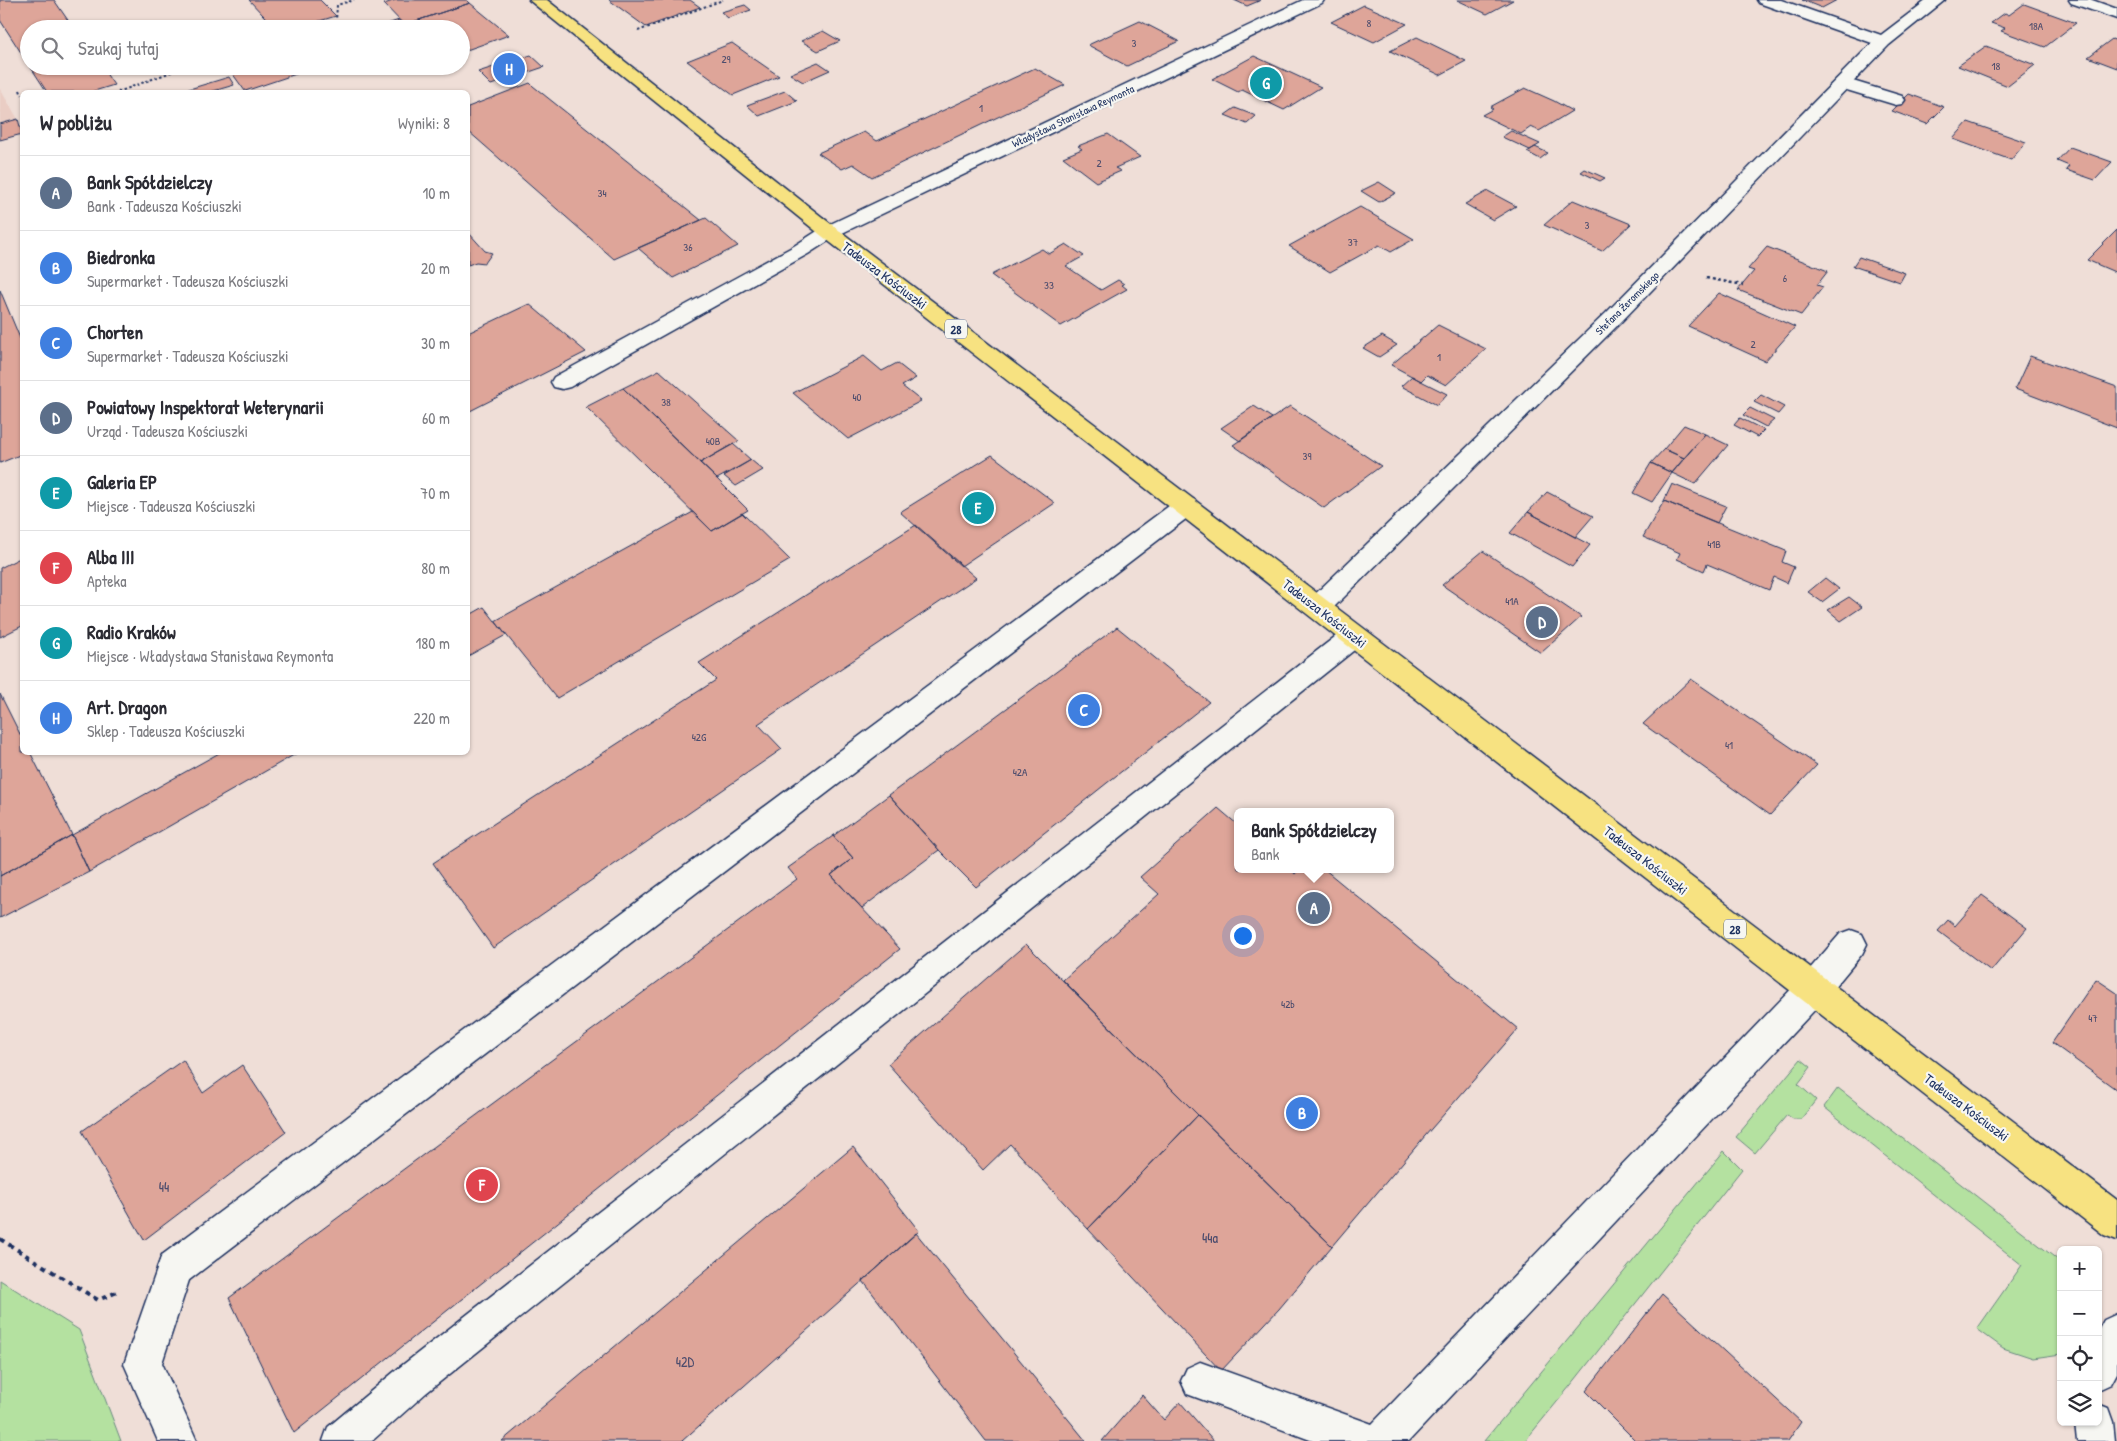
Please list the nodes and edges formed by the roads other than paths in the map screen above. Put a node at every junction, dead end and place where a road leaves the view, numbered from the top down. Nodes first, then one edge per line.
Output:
1 (537, 0) edge
2 (1316, 0) edge
3 (1765, 0) edge
4 (1938, 0) edge
5 (2076, 0) edge
6 (2117, 14) edge
7 (1883, 41) junction
8 (1843, 82) junction
9 (1896, 100) dead end
10 (829, 232) junction
11 (562, 382) dead end
12 (1186, 506) junction
13 (1318, 607) junction
14 (1354, 636) junction
15 (1851, 944) dead end
16 (1813, 989) junction
17 (2117, 1222) edge
18 (2117, 1333) edge
19 (2102, 1363) edge
20 (1200, 1381) dead end
21 (2094, 1426) edge
22 (178, 1441) edge
23 (342, 1441) edge
24 (1366, 1441) edge
25 (1382, 1441) edge
26 (2096, 1441) edge

1 - 10 main road, Tadeusza Kościuszki / 28
2 - 10 street, Władysława Stanisława Reymonta
3 - 7 street
4 - 7 street, Stefana Żeromskiego
5 - 6 street
7 - 8 street, Stefana Żeromskiego
8 - 9 street
8 - 13 street, Stefana Żeromskiego
10 - 11 street, Władysława Stanisława Reymonta
10 - 12 main road, Tadeusza Kościuszki / 28
12 - 13 main road, Tadeusza Kościuszki / 28
12 - 22 street
13 - 14 main road, Tadeusza Kościuszki / 28
14 - 16 main road, Tadeusza Kościuszki / 28
14 - 23 street
15 - 16 street
16 - 17 main road, Tadeusza Kościuszki / 28
16 - 25 street
18 - 19 street
20 - 24 street
21 - 26 street

